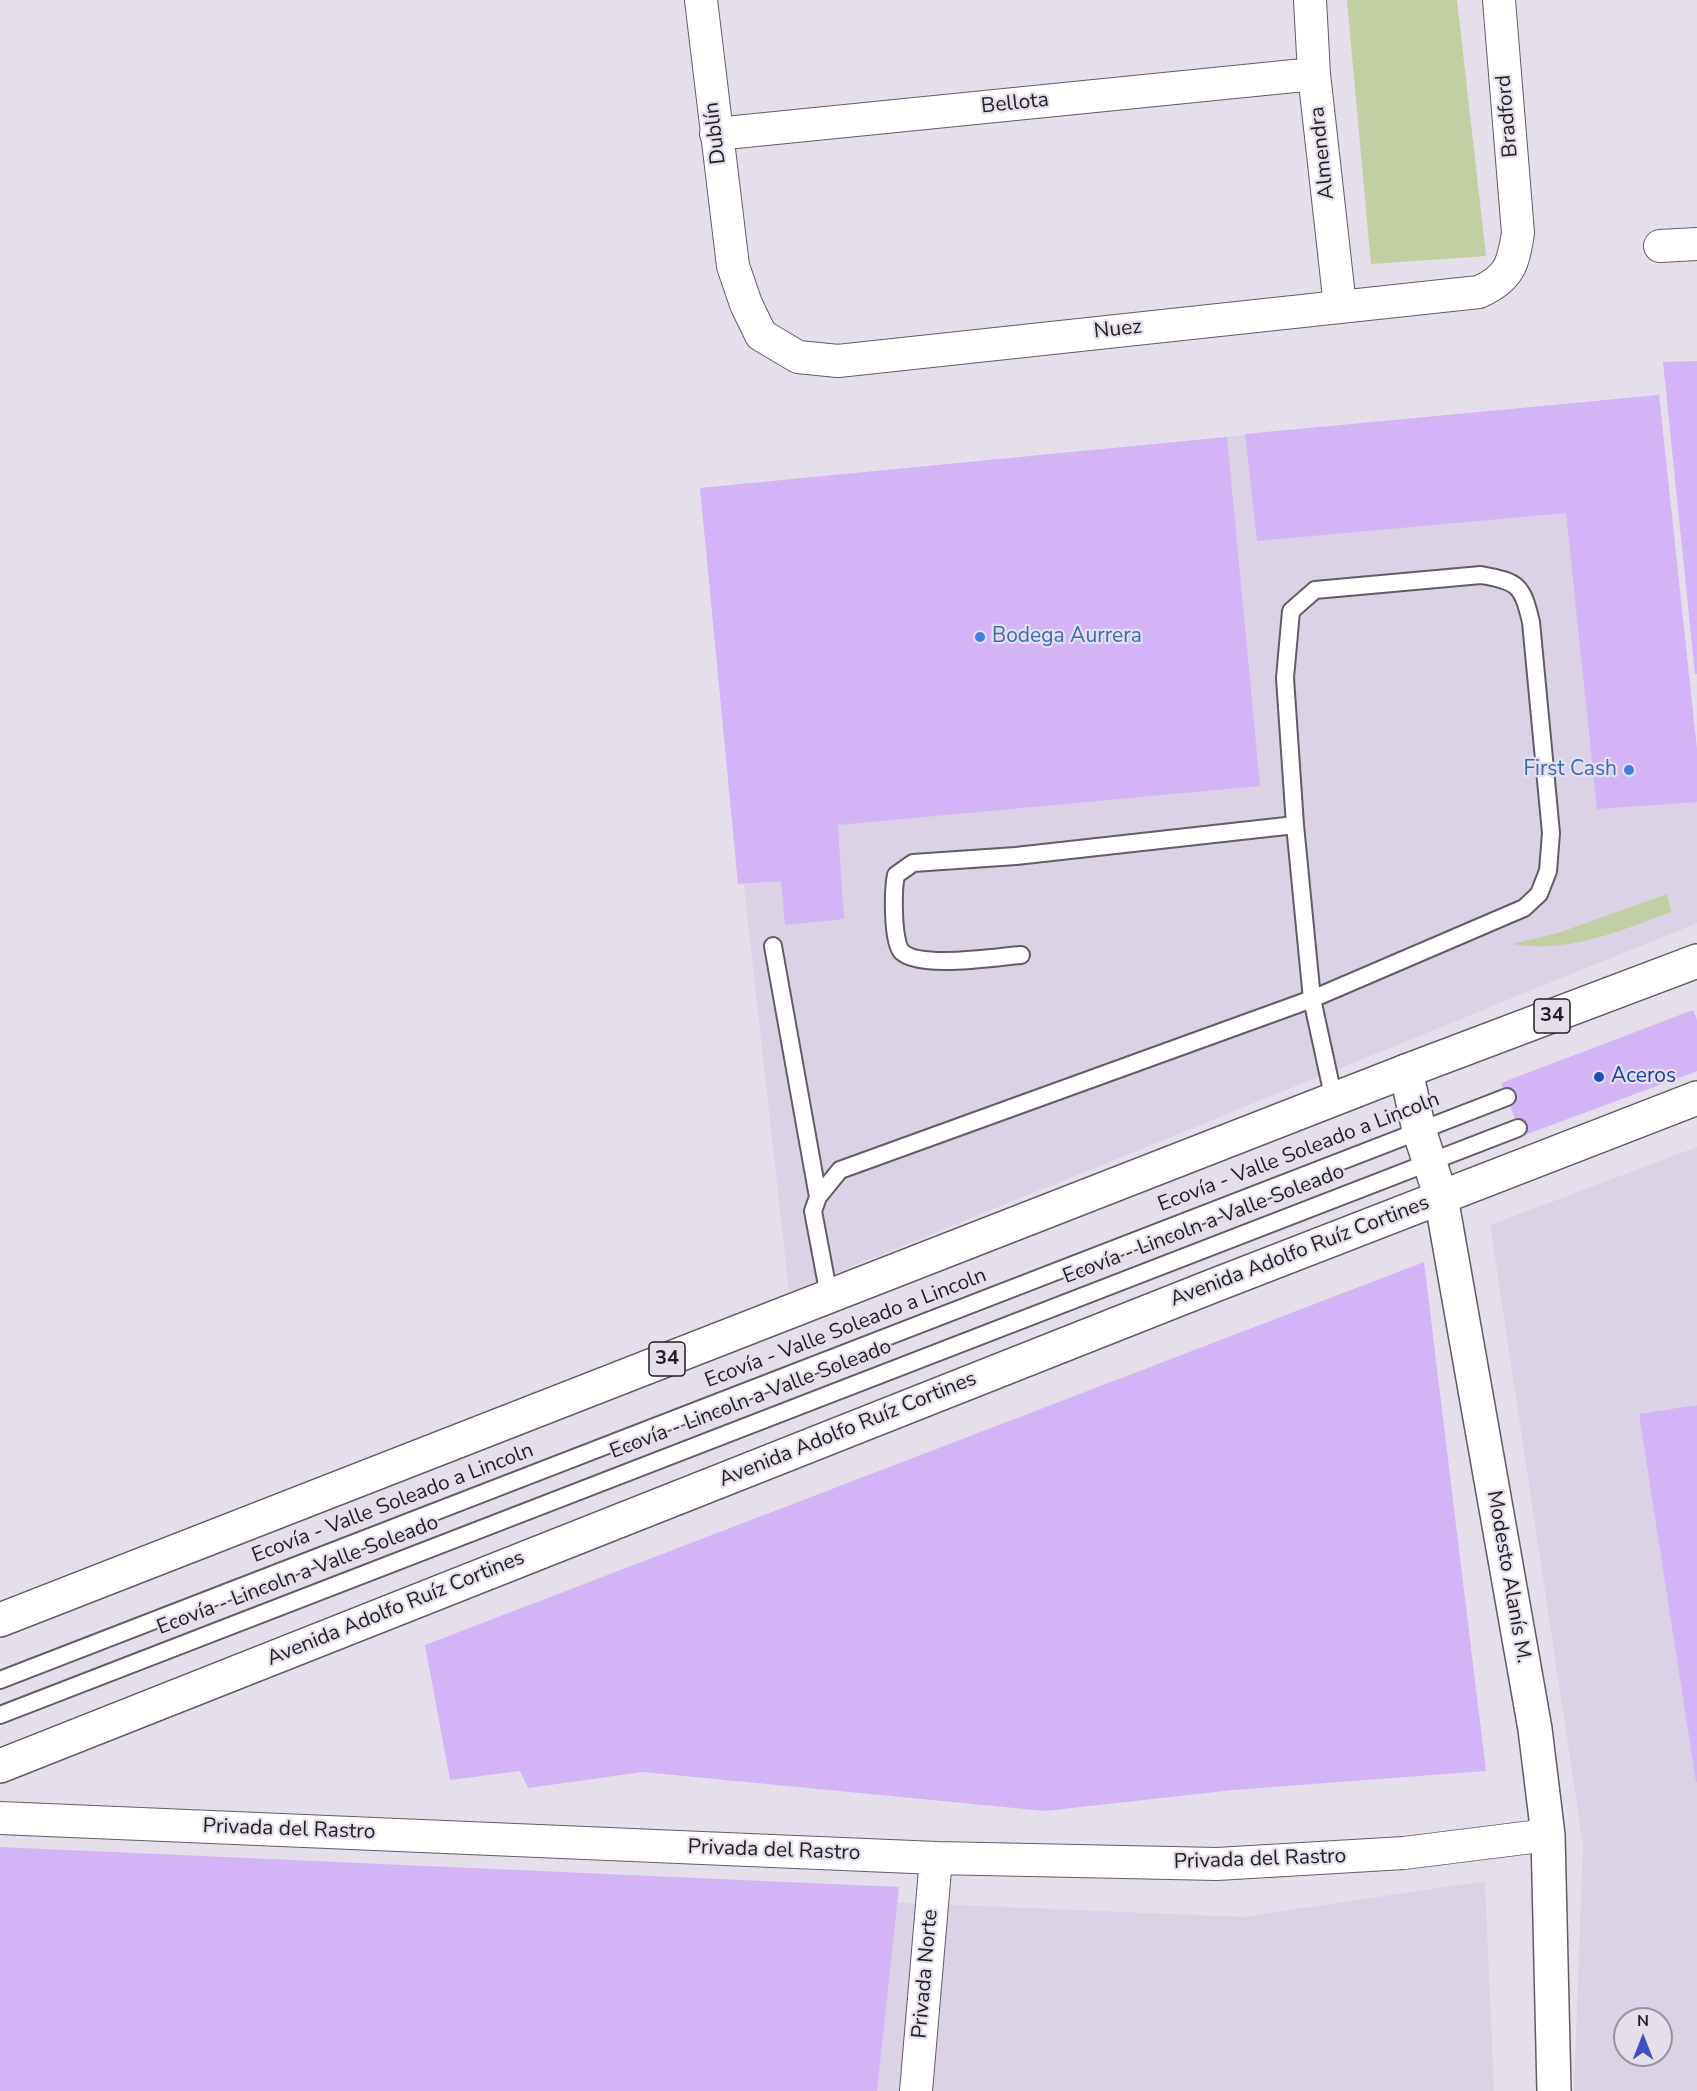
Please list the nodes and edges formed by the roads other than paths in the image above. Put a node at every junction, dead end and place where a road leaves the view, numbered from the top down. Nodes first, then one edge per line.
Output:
1 (701, 0) edge
2 (1310, 0) edge
3 (1498, 0) edge
4 (1314, 74) junction
5 (716, 134) junction
6 (1518, 233) joint
7 (1697, 244) edge
8 (1660, 246) dead end
9 (733, 266) joint
10 (1340, 306) junction
11 (1295, 825) junction
12 (773, 946) dead end
13 (1021, 955) dead end
14 (1697, 961) edge
15 (1312, 999) junction
16 (1406, 1071) junction
17 (1507, 1097) dead end
18 (1697, 1098) edge
19 (1334, 1100) junction
20 (1518, 1128) dead end
21 (1419, 1130) junction
22 (1430, 1162) junction
23 (818, 1197) junction
24 (1441, 1197) junction
25 (830, 1296) junction
26 (0, 1620) edge
27 (0, 1680) edge
28 (0, 1715) edge
29 (0, 1766) edge
30 (0, 1818) edge
31 (1548, 1835) junction
32 (936, 1858) junction
33 (916, 2091) edge
34 (1554, 2091) edge

1 - 5 street, Dublín
2 - 4 street, Almendra
3 - 6 street, Bradford
4 - 5 street, Bellota
4 - 10 street, Almendra
5 - 9 street, Dublín
6 - 10 street, Nuez
7 - 8 street
9 - 10 street, Nuez
11 - 13 lane
11 - 15 lane
11 - 15 lane
12 - 23 lane
14 - 16 main road, 34
15 - 19 lane
15 - 23 lane
16 - 19 main road, 34
16 - 21 main road, Modesto Alanís M.
17 - 21 lane, Ecovía - Valle Soleado a Lincoln
18 - 24 main road, Avenida Adolfo Ruíz Cortines
19 - 25 main road, 34
20 - 22 lane, Ecovía - Lincoln a Valle Soleado
21 - 22 main road, Modesto Alanís M.
21 - 27 lane, Ecovía - Valle Soleado a Lincoln
22 - 24 main road, Modesto Alanís M.
22 - 28 lane, Ecovía - Lincoln a Valle Soleado
23 - 25 lane
24 - 29 main road, Avenida Adolfo Ruíz Cortines
24 - 31 main road, Modesto Alanís M.
25 - 26 main road, 34
30 - 32 street, Privada del Rastro
31 - 32 street, Privada del Rastro
31 - 34 main road, Modesto Alanís M.
32 - 33 street, Privada Norte

